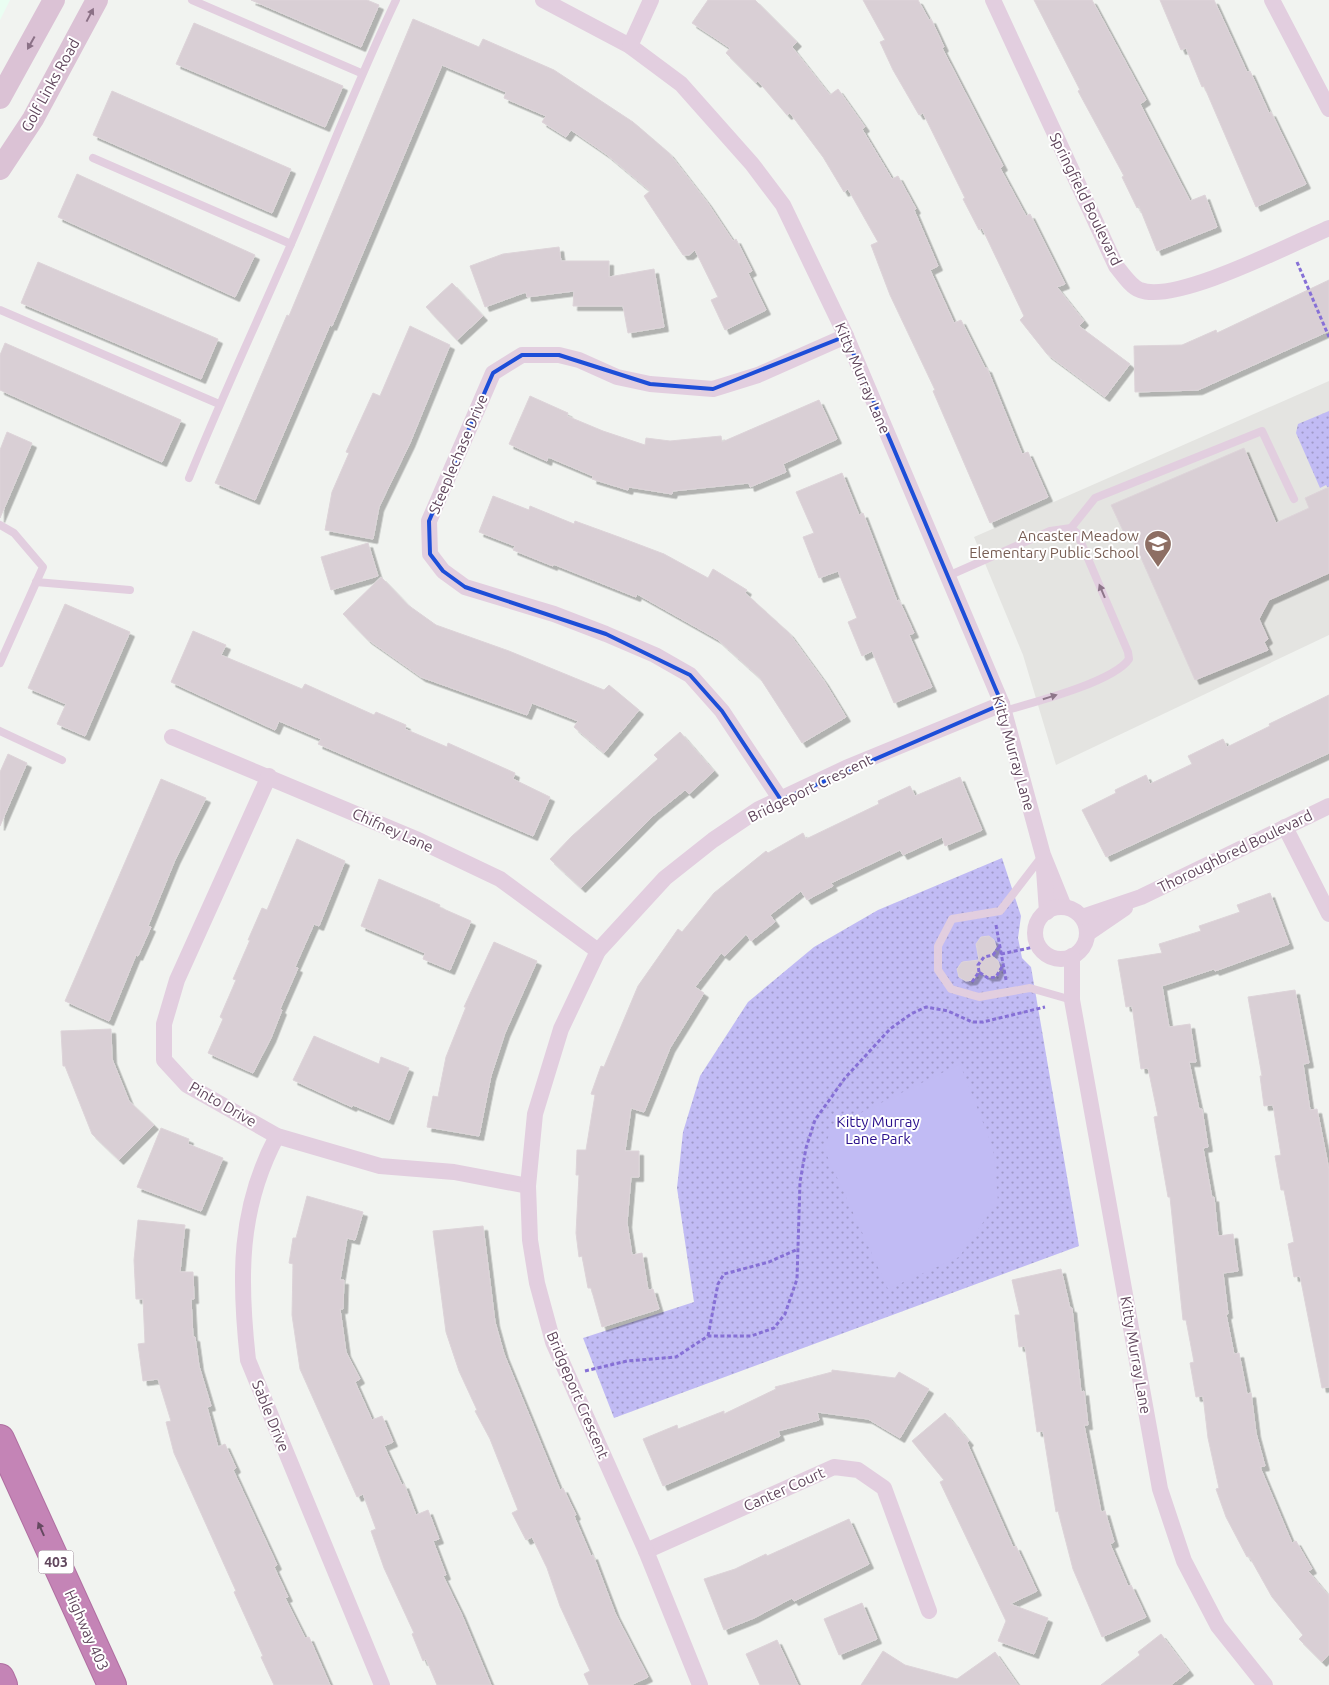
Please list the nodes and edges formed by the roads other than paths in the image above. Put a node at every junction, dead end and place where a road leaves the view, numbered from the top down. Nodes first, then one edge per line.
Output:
1 (54, 0) edge
2 (98, 0) edge
3 (192, 0) edge
4 (396, 0) edge
5 (543, 0) edge
6 (650, 0) edge
7 (993, 0) edge
8 (1272, 0) edge
9 (630, 46) junction
10 (361, 73) junction
11 (0, 98) edge
12 (1329, 110) edge
13 (93, 158) dead end
14 (0, 169) edge
15 (1329, 228) edge
16 (291, 244) junction
17 (0, 310) edge
18 (846, 336) junction
19 (219, 404) junction
20 (189, 478) dead end
21 (1294, 499) dead end
22 (0, 525) edge
23 (1071, 528) junction
24 (947, 576) junction
25 (36, 582) junction
26 (130, 590) dead end
27 (0, 663) edge
28 (1003, 708) junction
29 (0, 731) edge
30 (172, 737) dead end
31 (62, 760) dead end
32 (269, 776) junction
33 (781, 800) junction
34 (1329, 806) edge
35 (1285, 827) junction
36 (1044, 855) junction
37 (1141, 897) junction
38 (1064, 907) junction
39 (1047, 912) junction
40 (1329, 914) edge
41 (1082, 917) junction
42 (1087, 934) junction
43 (598, 951) junction
44 (1072, 956) junction
45 (1053, 957) junction
46 (1072, 1000) junction
47 (277, 1136) junction
48 (528, 1186) junction
49 (0, 1439) edge
50 (646, 1551) junction
51 (929, 1611) dead end
52 (0, 1678) edge
53 (3, 1685) edge
54 (112, 1685) edge
55 (382, 1685) edge
56 (700, 1685) edge
57 (1264, 1685) edge

1 -> 11 main road
14 -> 2 main road, Golf Links Road
3 - 10 lane
4 - 10 lane
5 - 9 street, Kitty Murray Lane
6 - 9 street
7 - 15 street, Springfield Boulevard
8 - 12 street
9 - 18 street, Kitty Murray Lane
10 - 16 lane
13 - 16 lane
16 - 19 lane
17 - 19 lane
18 - 24 street, Kitty Murray Lane
18 - 33 street, Steeplechase Drive
19 - 20 lane
21 - 23 lane
22 - 25 lane
23 - 24 lane
28 -> 23 lane
24 - 28 street, Kitty Murray Lane
25 - 26 lane
25 - 27 lane
28 - 33 street, Bridgeport Crescent
28 - 36 street, Kitty Murray Lane
29 - 31 lane
30 - 32 street, Chifney Lane
32 - 43 street, Chifney Lane
32 - 47 street, Pinto Drive
33 - 43 street, Bridgeport Crescent
34 - 35 street, Thoroughbred Boulevard
35 - 37 street, Thoroughbred Boulevard
35 - 40 street
36 - 38 street, Kitty Murray Lane
36 - 39 street, Kitty Murray Lane
36 - 46 lane
37 - 41 street, Thoroughbred Boulevard
37 - 42 street, Thoroughbred Boulevard
38 - 39 street
38 - 41 street
39 - 45 street
41 - 42 street
42 - 44 street
43 - 48 street, Bridgeport Crescent
44 - 45 street
44 - 46 street, Kitty Murray Lane
45 - 46 street, Kitty Murray Lane
46 - 57 street, Kitty Murray Lane
47 - 48 street, Pinto Drive
47 - 55 street, Sable Drive
48 - 50 street, Bridgeport Crescent
54 -> 49 highway, Highway 403 / 403
50 - 51 street, Canter Court
50 - 56 street, Bridgeport Crescent
52 - 53 highway

